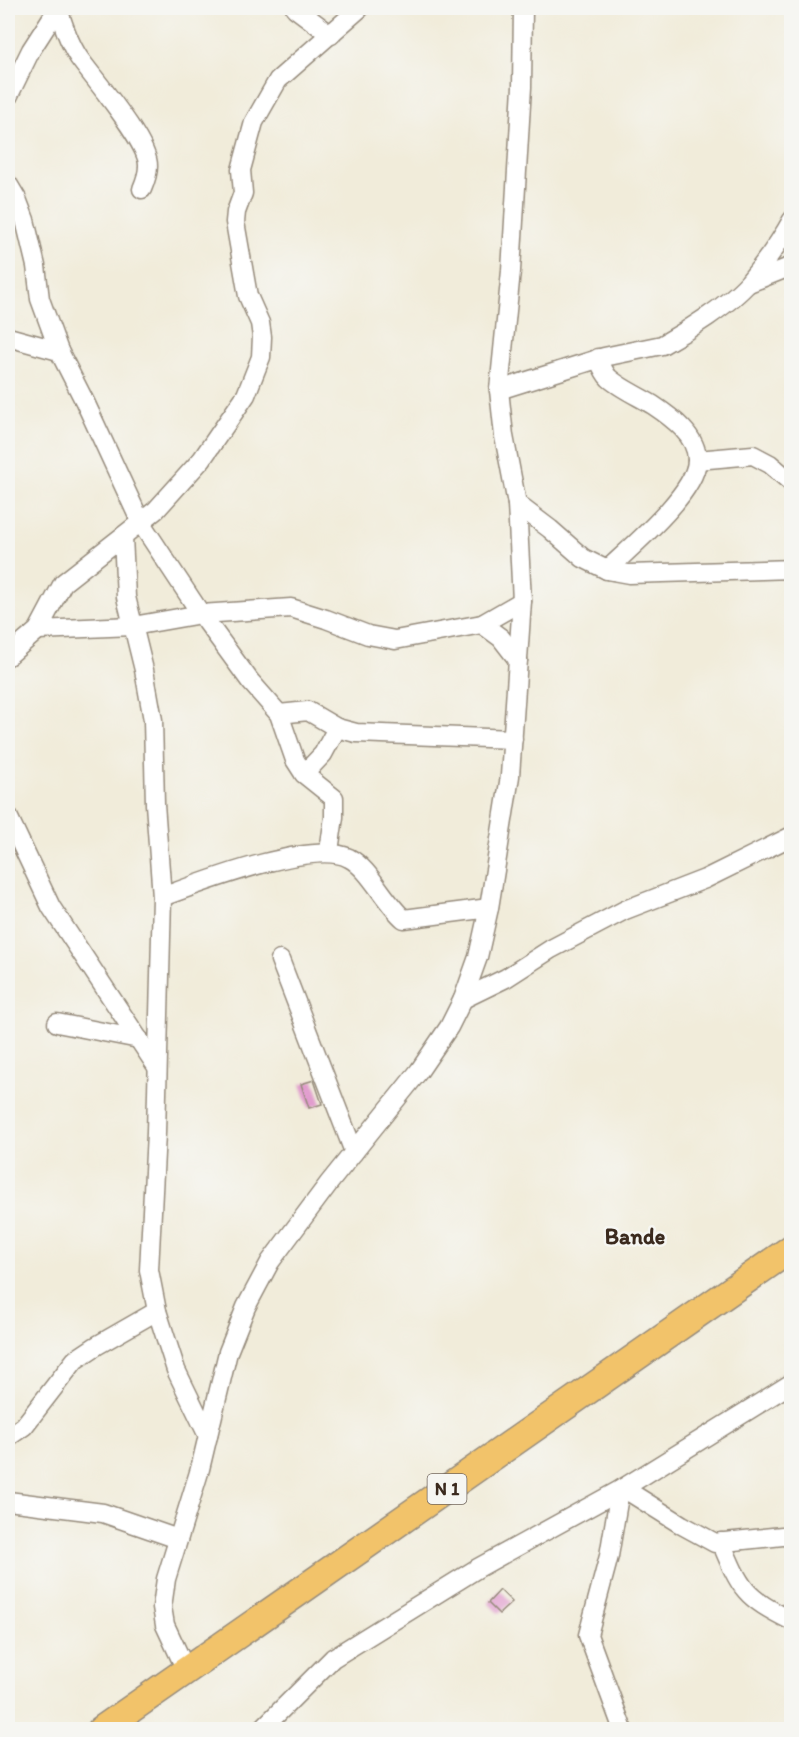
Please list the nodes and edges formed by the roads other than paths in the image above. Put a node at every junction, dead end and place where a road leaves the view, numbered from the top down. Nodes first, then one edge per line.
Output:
1 (58, 8) edge
2 (295, 8) edge
3 (360, 8) edge
4 (524, 8) edge
5 (318, 15) edge
6 (331, 35) junction
7 (8, 97) edge
8 (8, 184) edge
9 (142, 189) dead end
10 (792, 220) edge
11 (792, 266) edge
12 (748, 283) junction
13 (8, 337) edge
14 (59, 351) junction
15 (598, 358) junction
16 (499, 390) junction
17 (697, 460) junction
18 (792, 483) edge
19 (518, 504) junction
20 (141, 523) junction
21 (123, 537) junction
22 (792, 569) edge
23 (607, 570) junction
24 (522, 601) junction
25 (201, 614) junction
26 (482, 624) junction
27 (133, 626) junction
28 (38, 630) junction
29 (8, 656) edge
30 (518, 660) junction
31 (279, 714) junction
32 (337, 728) junction
33 (513, 739) junction
34 (304, 774) junction
35 (8, 816) edge
36 (792, 836) edge
37 (329, 851) junction
38 (162, 897) junction
39 (489, 908) junction
40 (280, 960) dead end
41 (463, 999) junction
42 (57, 1023) dead end
43 (139, 1038) junction
44 (157, 1067) junction
45 (354, 1152) junction
46 (792, 1248) edge
47 (157, 1311) junction
48 (792, 1383) edge
49 (208, 1436) junction
50 (8, 1437) edge
51 (622, 1489) junction
52 (8, 1501) edge
53 (792, 1535) edge
54 (178, 1539) junction
55 (721, 1542) junction
56 (792, 1621) edge
57 (186, 1670) junction
58 (101, 1730) edge
59 (261, 1730) edge
60 (623, 1730) edge

1 - 7 street
1 - 9 street
2 - 5 street
3 - 6 street
4 - 16 street
5 - 6 street
6 - 20 street
8 - 14 street
10 - 12 street
11 - 12 street
12 - 15 street
13 - 14 street
14 - 20 street
15 - 16 street
15 - 17 street
16 - 19 street
17 - 18 street
17 - 23 street
19 - 23 street
19 - 24 street
20 - 21 street
20 - 25 street
21 - 27 street
21 - 28 street
22 - 23 street
24 - 26 street
24 - 30 street
25 - 26 street
25 - 27 street
25 - 31 street
26 - 30 street
27 - 28 street
27 - 38 street
28 - 29 street
30 - 33 street
31 - 32 street
31 - 34 street
32 - 33 street
32 - 34 street
33 - 39 street
34 - 37 street
35 - 43 street
36 - 41 street
37 - 38 street
37 - 39 street
38 - 44 street
39 - 41 street
40 - 45 street
41 - 45 street
42 - 43 street
43 - 44 street
44 - 47 street
45 - 49 street
46 - 57 highway, N 1
47 - 49 street
47 - 50 street
48 - 51 street
49 - 54 street
51 - 55 street
51 - 59 street
51 - 60 street
52 - 54 street
53 - 55 street
54 - 57 street
55 - 56 street
57 - 58 highway, N 1

